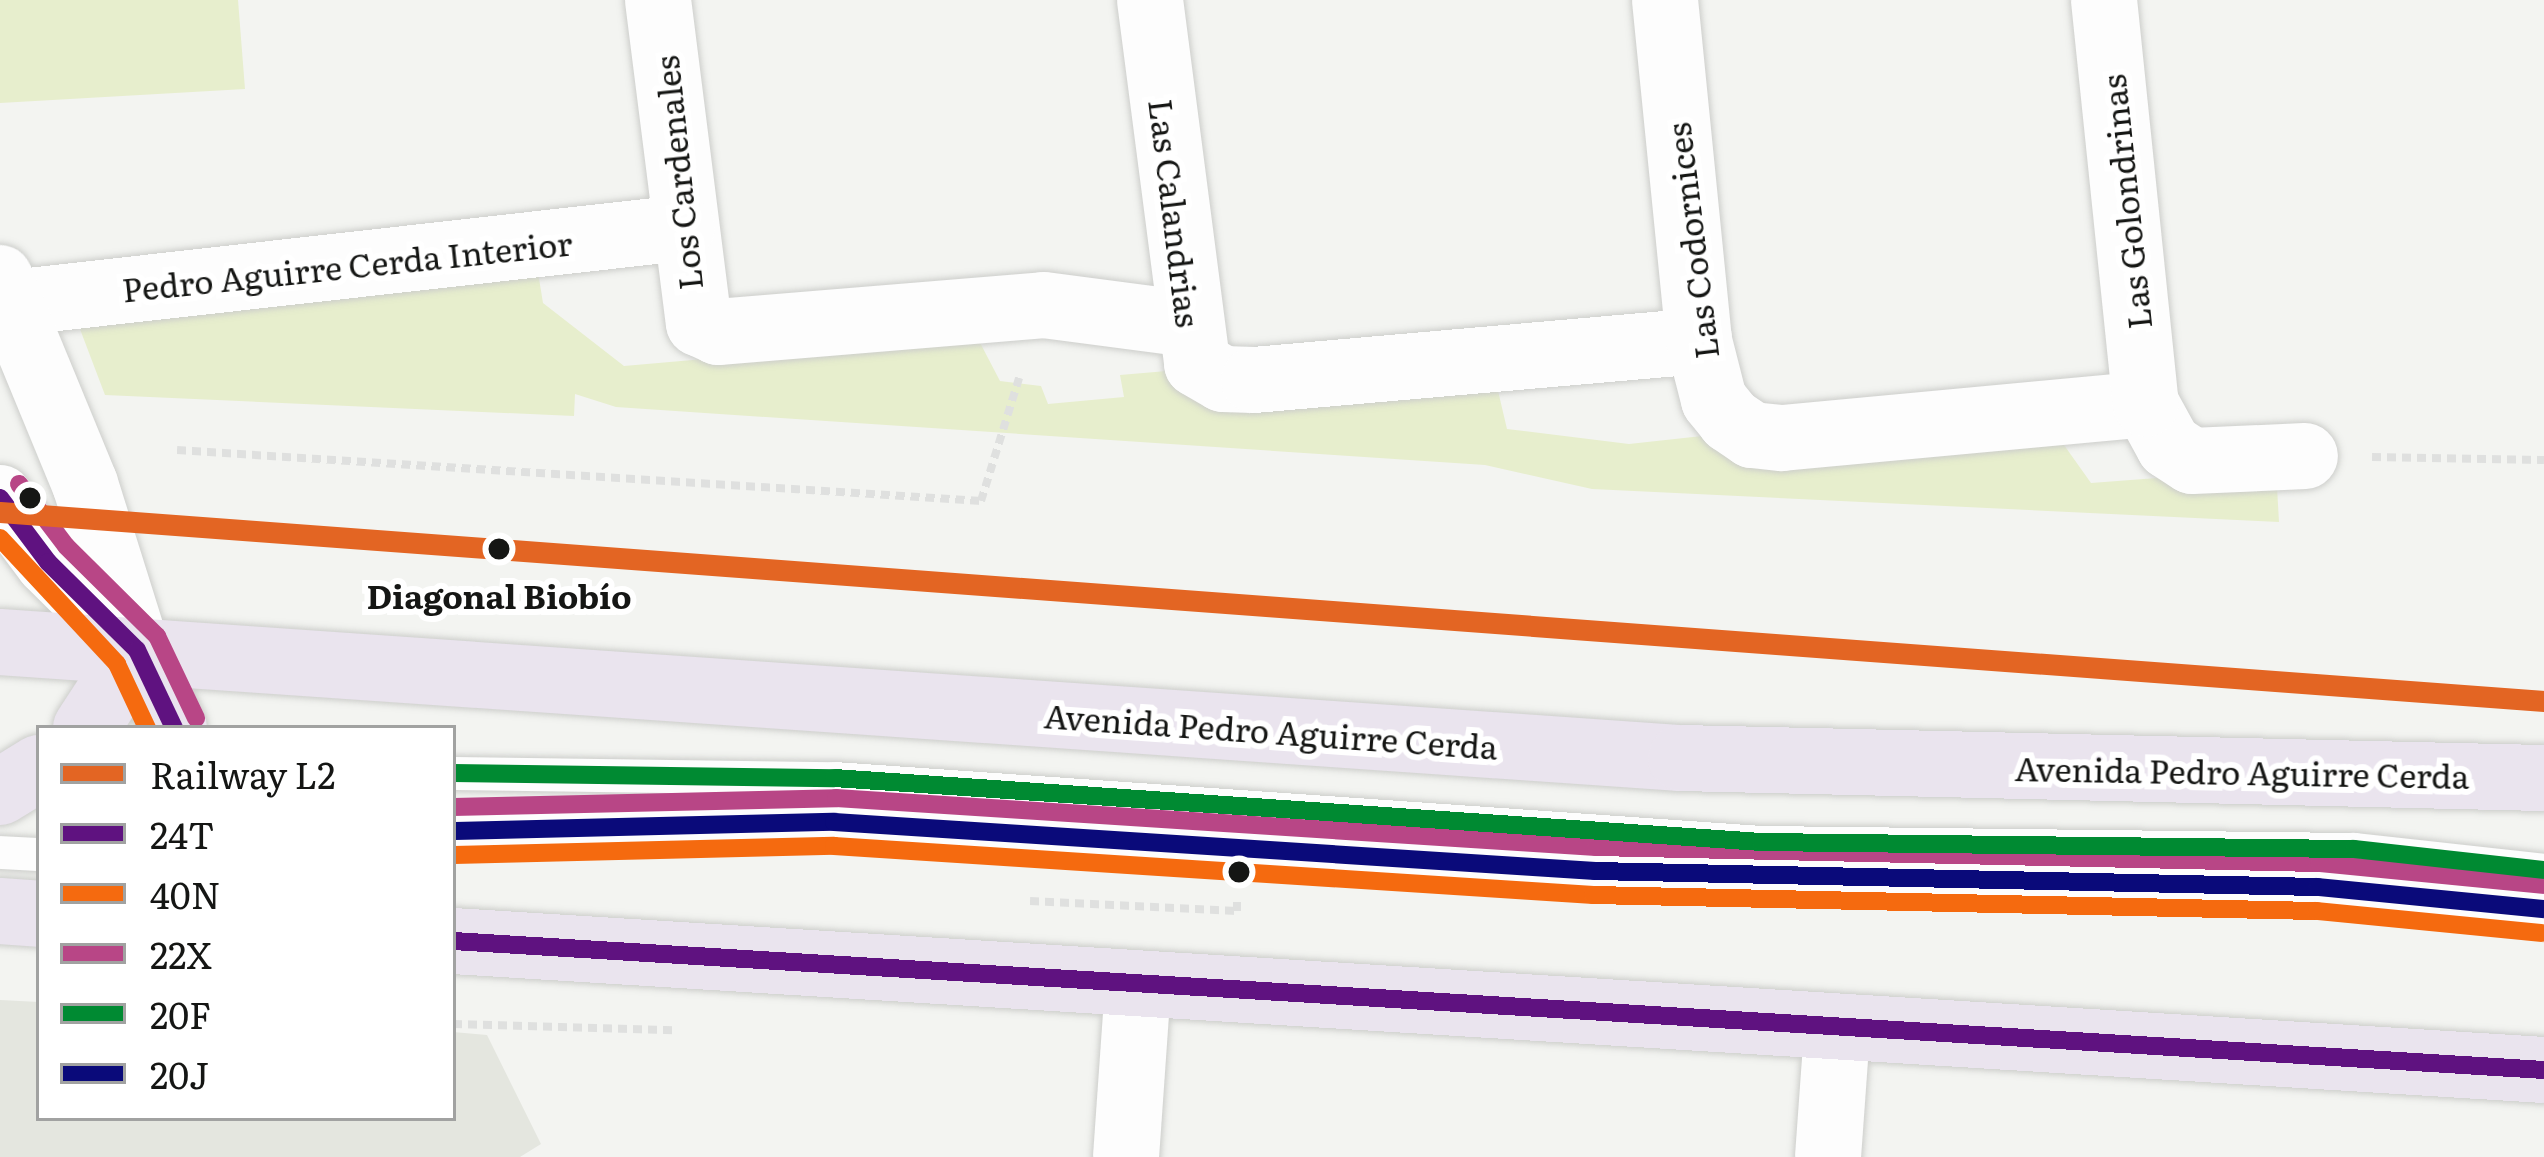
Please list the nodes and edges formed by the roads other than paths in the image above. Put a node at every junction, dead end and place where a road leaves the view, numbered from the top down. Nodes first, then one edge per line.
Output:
1 (658, 0) edge
2 (1150, 0) edge
3 (1664, 0) edge
4 (2104, 0) edge
5 (682, 228) junction
6 (6, 290) edge
7 (1189, 324) junction
8 (1699, 341) junction
9 (2146, 404) junction
10 (2305, 456) road end
11 (4, 523) edge
12 (0, 641) edge
13 (136, 650) junction
14 (88, 725) edge
15 (173, 725) edge
16 (0, 751) edge
17 (36, 752) edge
18 (36, 770) edge
19 (456, 773) edge
20 (2544, 778) edge
21 (0, 792) edge
22 (456, 831) edge
23 (0, 852) edge
24 (36, 854) edge
25 (2544, 870) edge
26 (2544, 909) edge
27 (0, 911) edge
28 (36, 914) edge
29 (456, 941) edge
30 (1138, 983) junction
31 (1837, 1032) junction
32 (2544, 1070) edge
33 (1126, 1157) edge
34 (1828, 1157) edge

1 - 5 street, Los Cardenales
2 - 7 street, Las Calandrias
3 - 8 street, Las Codornices
4 - 9 street, Las Golondrinas
5 - 6 street, Pedro Aguirre Cerda Interior
5 - 7 street, Los Cardenales
6 - 13 street
7 - 8 street, Las Calandrias
8 - 9 street, Las Codornices
9 - 10 street
11 - 13 street
12 - 13 highway, Avenida Pedro Aguirre Cerda
13 - 14 highway
13 - 15 highway
13 - 20 highway, Avenida Pedro Aguirre Cerda
16 - 17 lane
18 - 21 highway
19 - 25 lane
22 - 26 lane
23 - 24 lane
27 - 28 highway
29 - 30 highway
30 - 31 highway
30 - 33 street
31 - 32 highway
31 - 34 street

